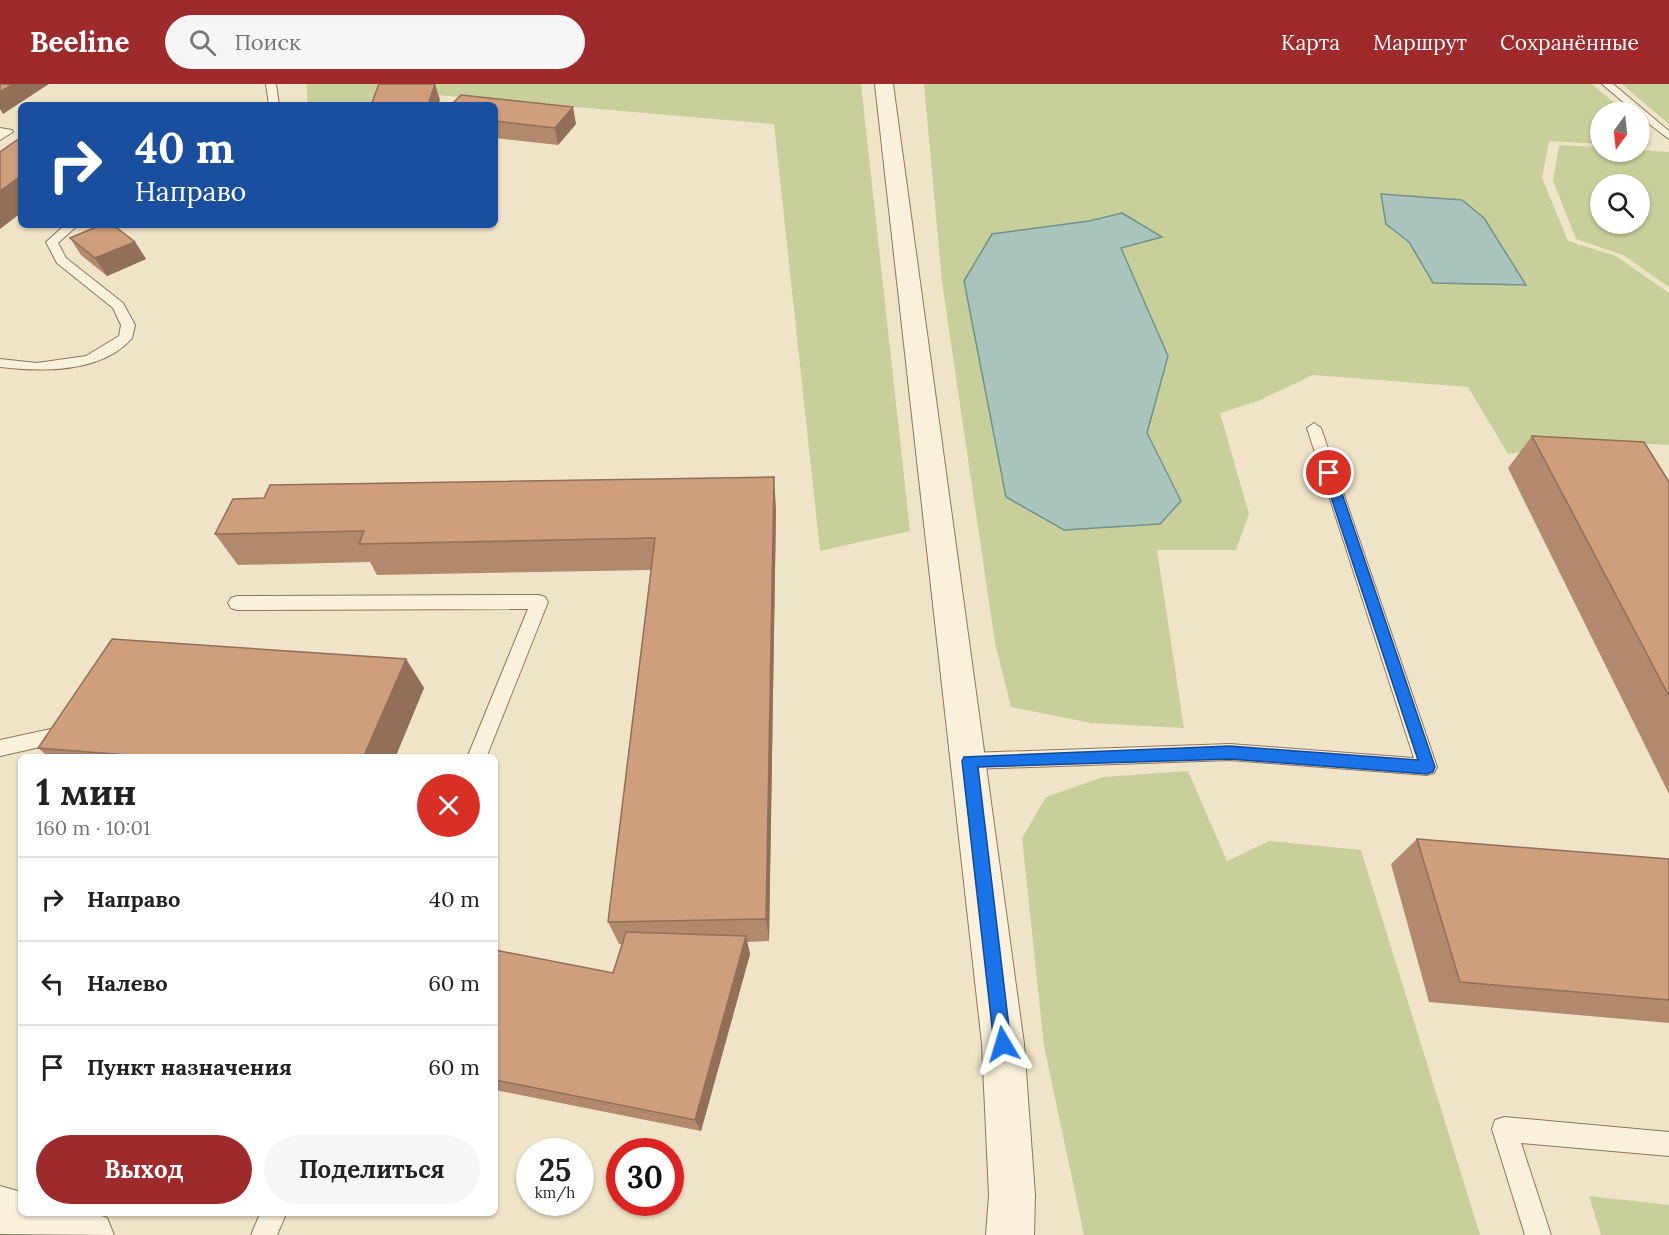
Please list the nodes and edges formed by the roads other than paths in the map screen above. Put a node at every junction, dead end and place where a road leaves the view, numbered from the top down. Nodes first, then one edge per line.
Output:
1 (271, 84) edge
2 (884, 84) edge
3 (1607, 84) edge
4 (274, 102) edge
5 (1669, 136) edge
6 (68, 228) edge
7 (0, 363) edge
8 (1314, 428) dead end
9 (237, 603) dead end
10 (89, 728) edge
11 (0, 748) edge
12 (478, 754) edge
13 (969, 761) junction
14 (1669, 1144) edge
15 (0, 1210) edge
16 (18, 1215) edge
17 (22, 1216) edge
18 (272, 1216) edge
19 (90, 1235) edge
20 (264, 1235) edge
21 (1010, 1235) edge
22 (1538, 1235) edge

1 - 4 lane
2 - 13 street
3 - 5 lane
6 - 7 lane
8 - 13 lane
9 - 12 lane
10 - 11 lane
13 - 21 street
14 - 22 lane
15 - 16 street
17 - 19 street
18 - 20 lane

